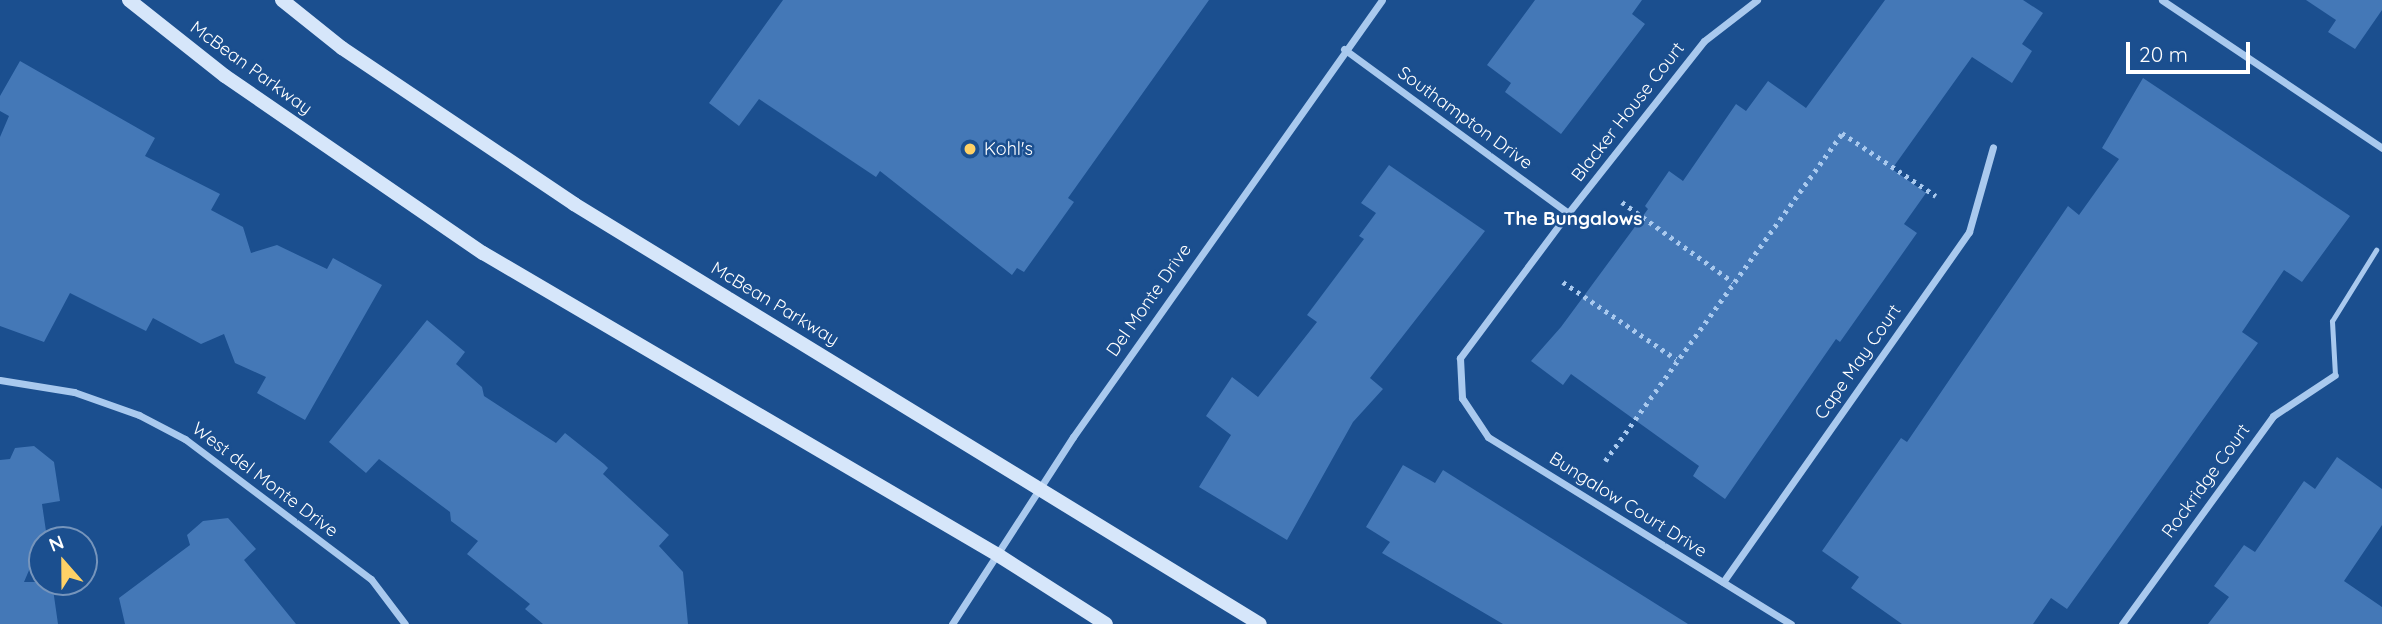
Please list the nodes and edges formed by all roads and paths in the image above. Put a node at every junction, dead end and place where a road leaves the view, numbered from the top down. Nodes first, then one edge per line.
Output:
1 (129, 0) edge
2 (282, 0) edge
3 (1382, 0) edge
4 (1757, 0) edge
5 (2162, 0) edge
6 (1344, 48) junction
7 (1993, 147) dead end
8 (2382, 148) edge
9 (1936, 196) dead end
10 (1622, 202) dead end
11 (1567, 213) junction
12 (2376, 250) dead end
13 (1563, 282) dead end
14 (1733, 282) junction
15 (1676, 359) junction
16 (2335, 375) joint
17 (0, 380) edge
18 (1461, 398) joint
19 (1605, 461) dead end
20 (1040, 489) junction
21 (998, 555) junction
22 (1723, 582) junction
23 (405, 624) edge
24 (952, 624) edge
25 (1106, 624) edge
26 (1260, 624) edge
27 (1791, 624) edge
28 (2122, 624) edge

1 - 21 main road, McBean Parkway
2 - 20 main road, McBean Parkway
3 - 6 street, Del Monte Drive
4 - 11 street, Blacker House Court
5 - 8 street
6 - 11 street, Southampton Drive
6 - 20 street, Del Monte Drive
7 - 22 street, Cape May Court
9 - 14 path
10 - 14 path
11 - 18 street, Blacker House Court
12 - 16 lane
13 - 15 path
14 - 15 path
15 - 19 path
16 - 28 street, Rockridge Court
17 - 23 street, West del Monte Drive
18 - 22 street, Bungalow Court Drive
20 - 21 street, Del Monte Drive
20 - 26 main road, McBean Parkway
21 - 24 street, Del Monte Drive
21 - 25 main road, McBean Parkway
22 - 27 street, Bungalow Court Drive

